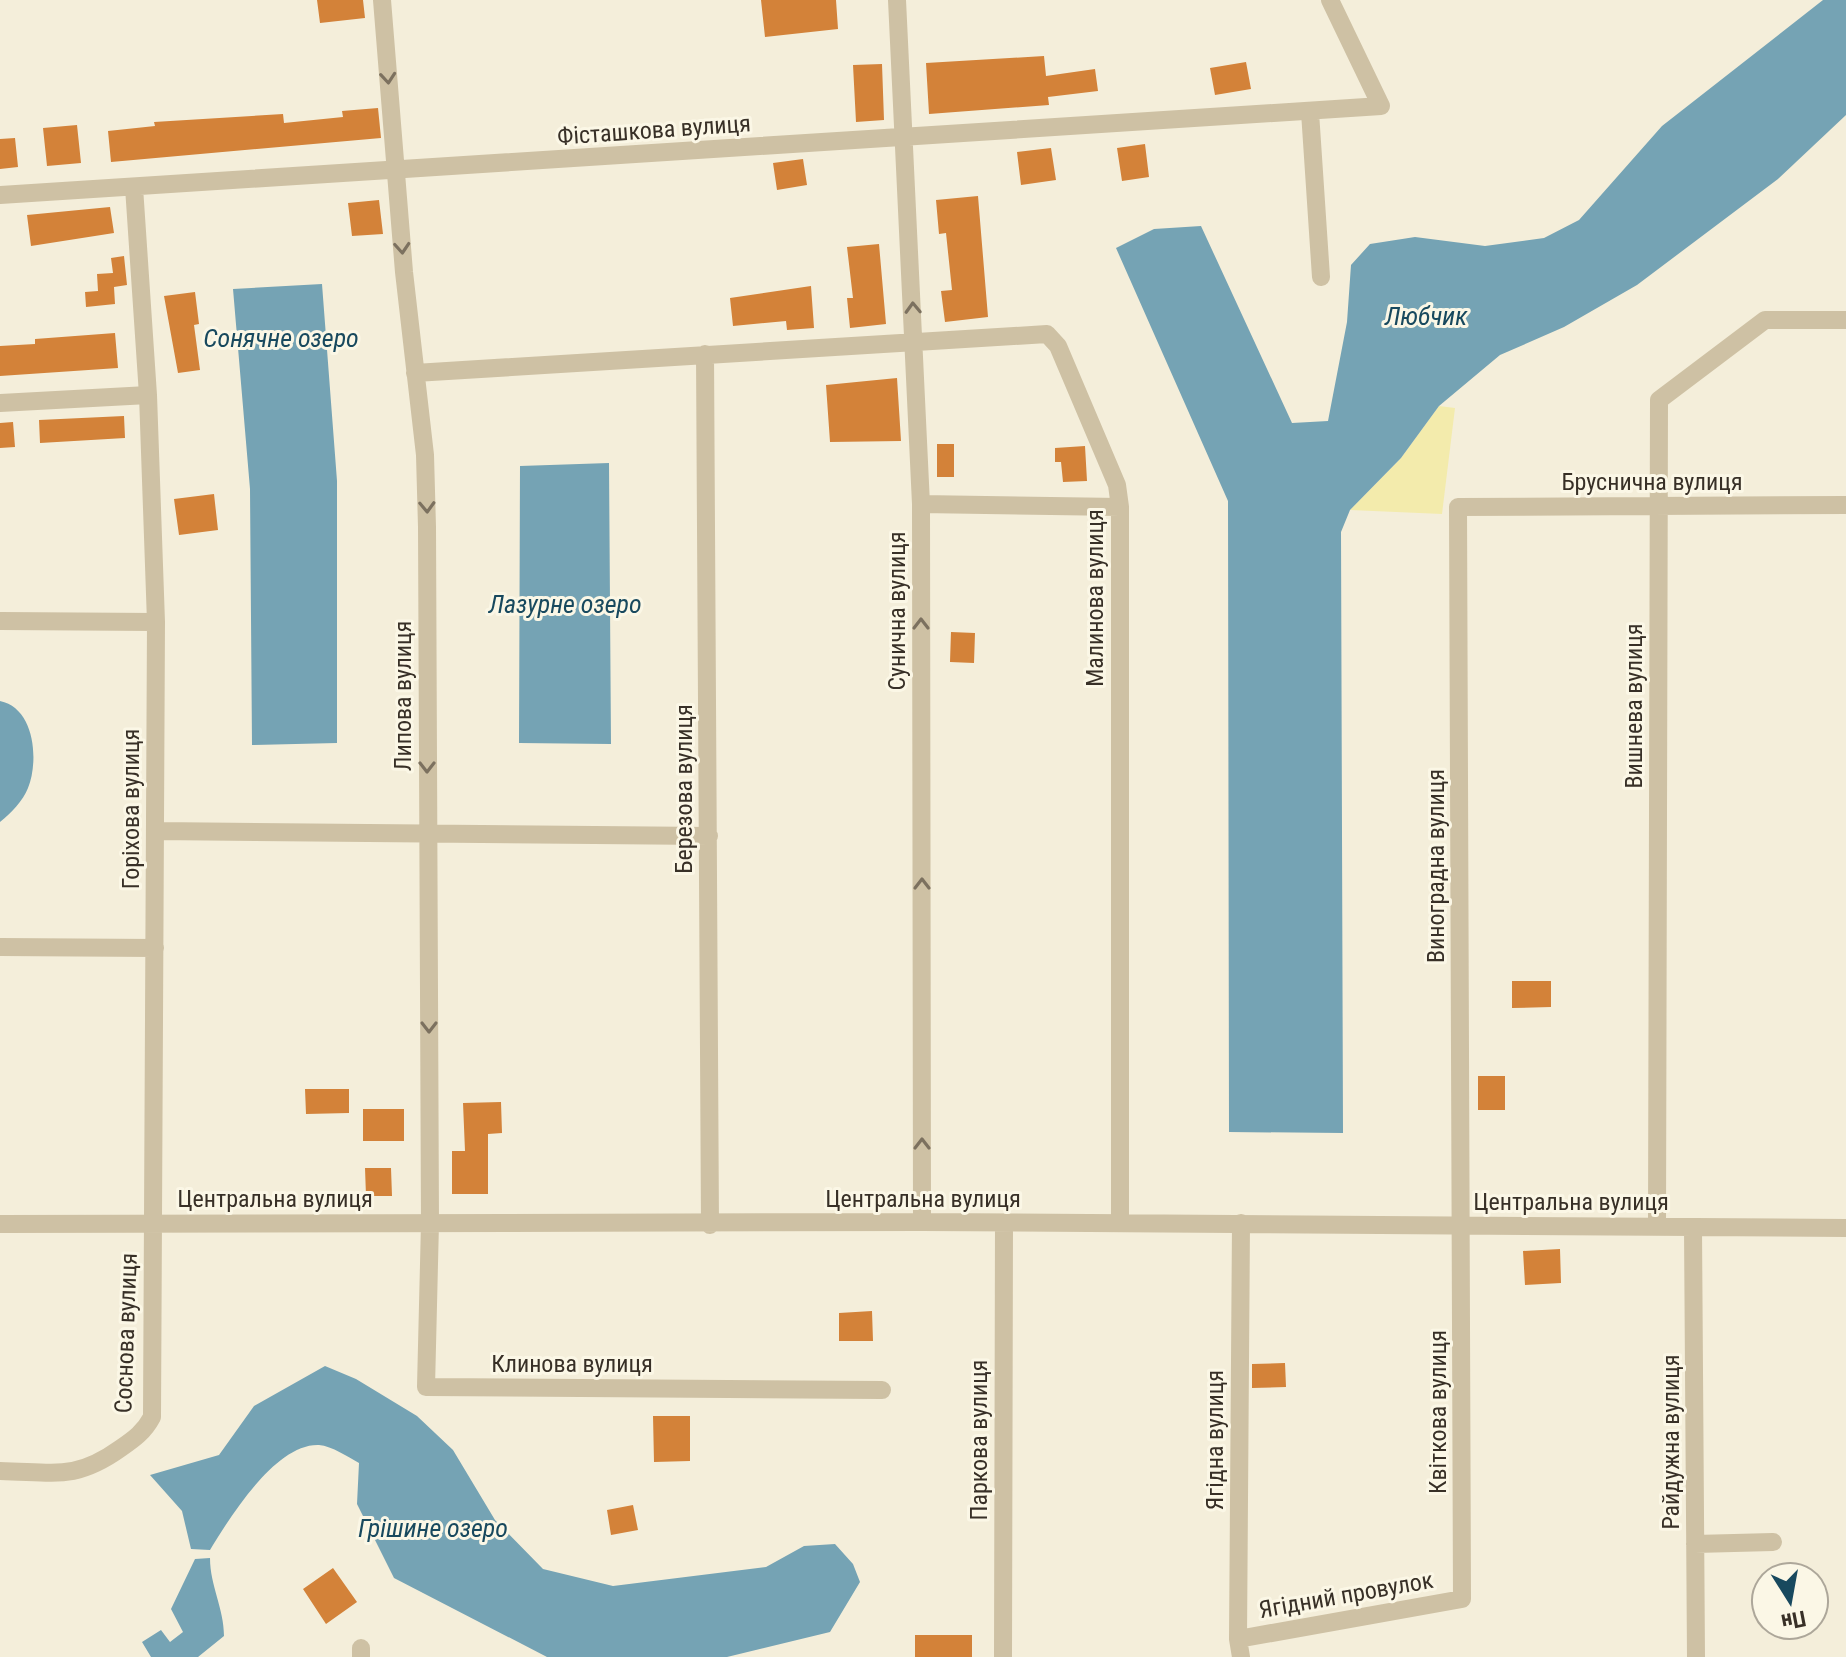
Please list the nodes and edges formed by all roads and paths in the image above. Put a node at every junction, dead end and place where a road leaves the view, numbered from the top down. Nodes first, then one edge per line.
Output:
1 (382, 0) edge
2 (897, 0) edge
3 (1330, 0) edge
4 (1310, 112) junction
5 (906, 137) junction
6 (397, 170) junction
7 (134, 187) junction
8 (0, 195) edge
9 (1321, 277) dead end
10 (1846, 320) edge
11 (915, 344) junction
12 (705, 354) junction
13 (415, 373) junction
14 (148, 395) junction
15 (0, 403) edge
16 (921, 504) junction
17 (1658, 505) junction
18 (1846, 505) edge
19 (1120, 507) junction
20 (1458, 507) joint
21 (0, 621) edge
22 (156, 622) junction
23 (156, 831) junction
24 (427, 832) junction
25 (709, 836) junction
26 (0, 947) edge
27 (155, 948) junction
28 (922, 1222) junction
29 (154, 1223) junction
30 (430, 1223) junction
31 (1004, 1223) junction
32 (1120, 1223) junction
33 (1241, 1223) junction
34 (0, 1224) edge
35 (710, 1225) junction
36 (1462, 1226) junction
37 (1657, 1227) junction
38 (1693, 1228) junction
39 (1846, 1228) edge
40 (882, 1390) dead end
41 (0, 1471) edge
42 (1773, 1542) dead end
43 (1695, 1544) junction
44 (1462, 1599) joint
45 (1240, 1648) edge
46 (1003, 1657) edge
47 (1696, 1657) edge

1 -> 6 street, Липова вулиця
2 - 5 street, Сунична вулиця
3 - 4 street, Фісташкова вулиця
4 - 5 street, Фісташкова вулиця
4 - 9 street
5 - 6 street, Фісташкова вулиця
11 -> 5 street, Сунична вулиця
6 - 7 street, Фісташкова вулиця
6 -> 13 street, Липова вулиця
7 - 8 street, Фісташкова вулиця
7 - 14 street, Горіхова вулиця
10 - 17 street, Вишнева вулиця
11 - 12 street, Малинова вулиця
11 - 16 street, Сунична вулиця
11 - 19 street, Малинова вулиця
12 - 13 street, Малинова вулиця
12 - 25 street, Березова вулиця
13 -> 24 street, Липова вулиця
14 - 15 street
14 - 22 street, Горіхова вулиця
16 - 19 street
28 -> 16 street, Сунична вулиця
17 - 18 street, Бруснична вулиця
17 - 20 street, Бруснична вулиця
17 - 37 street, Вишнева вулиця
19 - 32 street, Малинова вулиця
20 - 36 street, Виноградна вулиця
21 - 22 street
22 - 23 street, Горіхова вулиця
23 - 24 street
23 - 27 street, Горіхова вулиця
24 - 25 street
24 -> 30 street, Липова вулиця
25 - 35 street, Березова вулиця
26 - 27 street
27 - 29 street, Горіхова вулиця
28 - 31 street, Центральна вулиця
28 - 35 street, Центральна вулиця
29 - 30 street, Центральна вулиця
29 - 34 street, Центральна вулиця
29 - 41 street, Соснова вулиця
30 - 35 street, Центральна вулиця
30 - 40 street, Клинова вулиця
31 - 32 street, Центральна вулиця
31 - 46 street, Паркова вулиця
32 - 33 street, Центральна вулиця
33 - 36 street, Центральна вулиця
33 - 45 street, Ягідна вулиця
36 - 37 street, Центральна вулиця
36 - 44 street, Квіткова вулиця
37 - 38 street, Центральна вулиця
38 - 39 street, Центральна вулиця
38 - 43 street, Райдужна вулиця
42 - 43 street
43 - 47 street, Райдужна вулиця
44 - 45 street, Ягідний провулок

